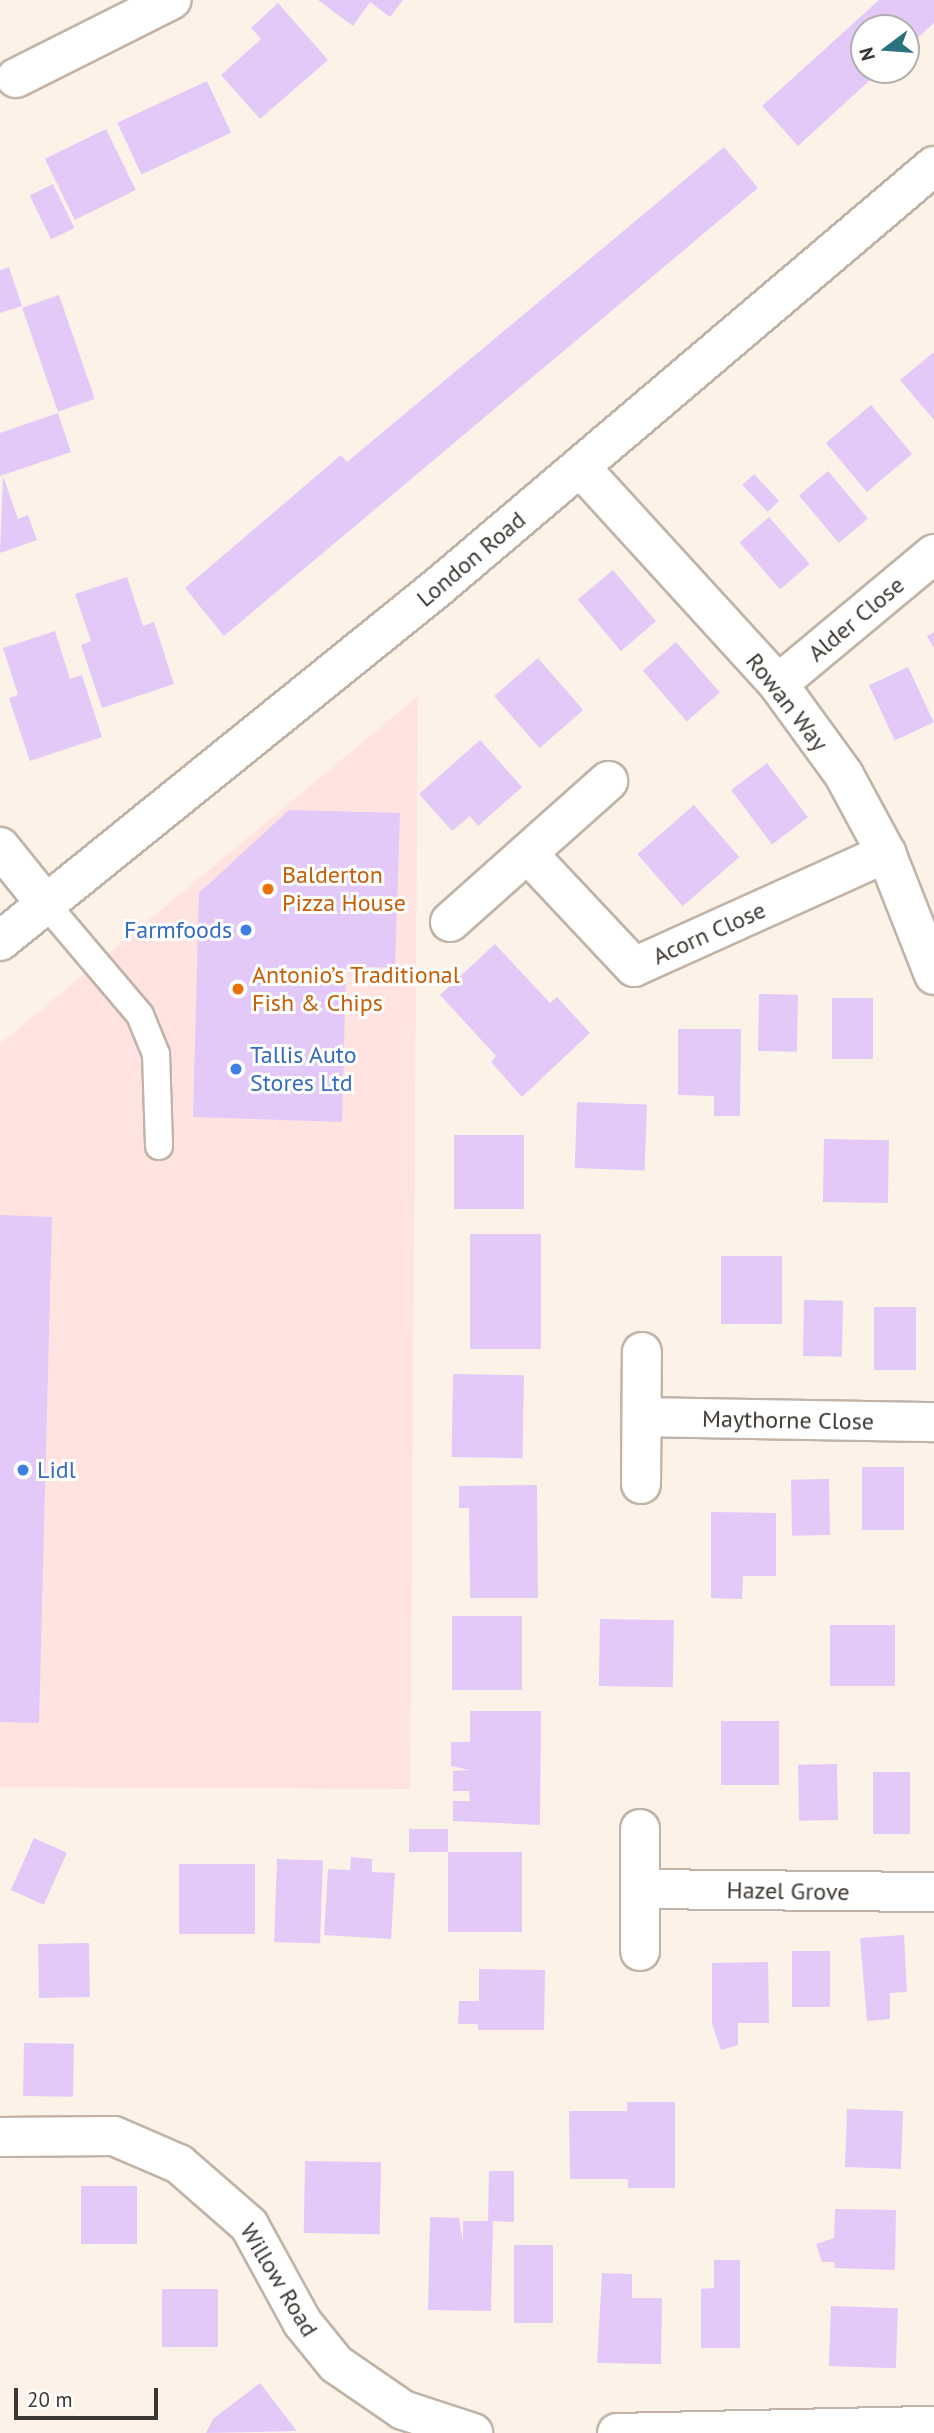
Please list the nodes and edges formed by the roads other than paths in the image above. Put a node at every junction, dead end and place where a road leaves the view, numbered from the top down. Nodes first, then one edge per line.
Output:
1 (171, 0) edge
2 (16, 78) dead end
3 (934, 166) edge
4 (580, 467) junction
5 (934, 554) edge
6 (778, 684) junction
7 (608, 781) dead end
8 (0, 847) edge
9 (886, 853) junction
10 (528, 854) junction
11 (46, 904) junction
12 (450, 922) dead end
13 (0, 941) edge
14 (934, 975) edge
15 (159, 1146) dead end
16 (642, 1352) dead end
17 (643, 1417) junction
18 (934, 1423) edge
19 (641, 1484) dead end
20 (640, 1829) dead end
21 (641, 1889) junction
22 (934, 1892) edge
23 (640, 1951) dead end
24 (0, 2137) edge
25 (934, 2426) edge
26 (473, 2433) edge
27 (617, 2433) edge

1 - 2 street
3 - 4 street, London Road
4 - 6 street, Rowan Way
4 - 11 street, London Road
5 - 6 street, Alder Close
6 - 9 street, Rowan Way
7 - 10 street
8 - 11 street
9 - 10 street, Acorn Close
9 - 14 street, Rowan Way
10 - 12 street
11 - 13 street, London Road
11 - 15 lane
16 - 17 street
17 - 18 street, Maythorne Close
17 - 19 street
20 - 21 street
21 - 22 street, Hazel Grove
21 - 23 street
24 - 26 street, Willow Road
25 - 27 street

